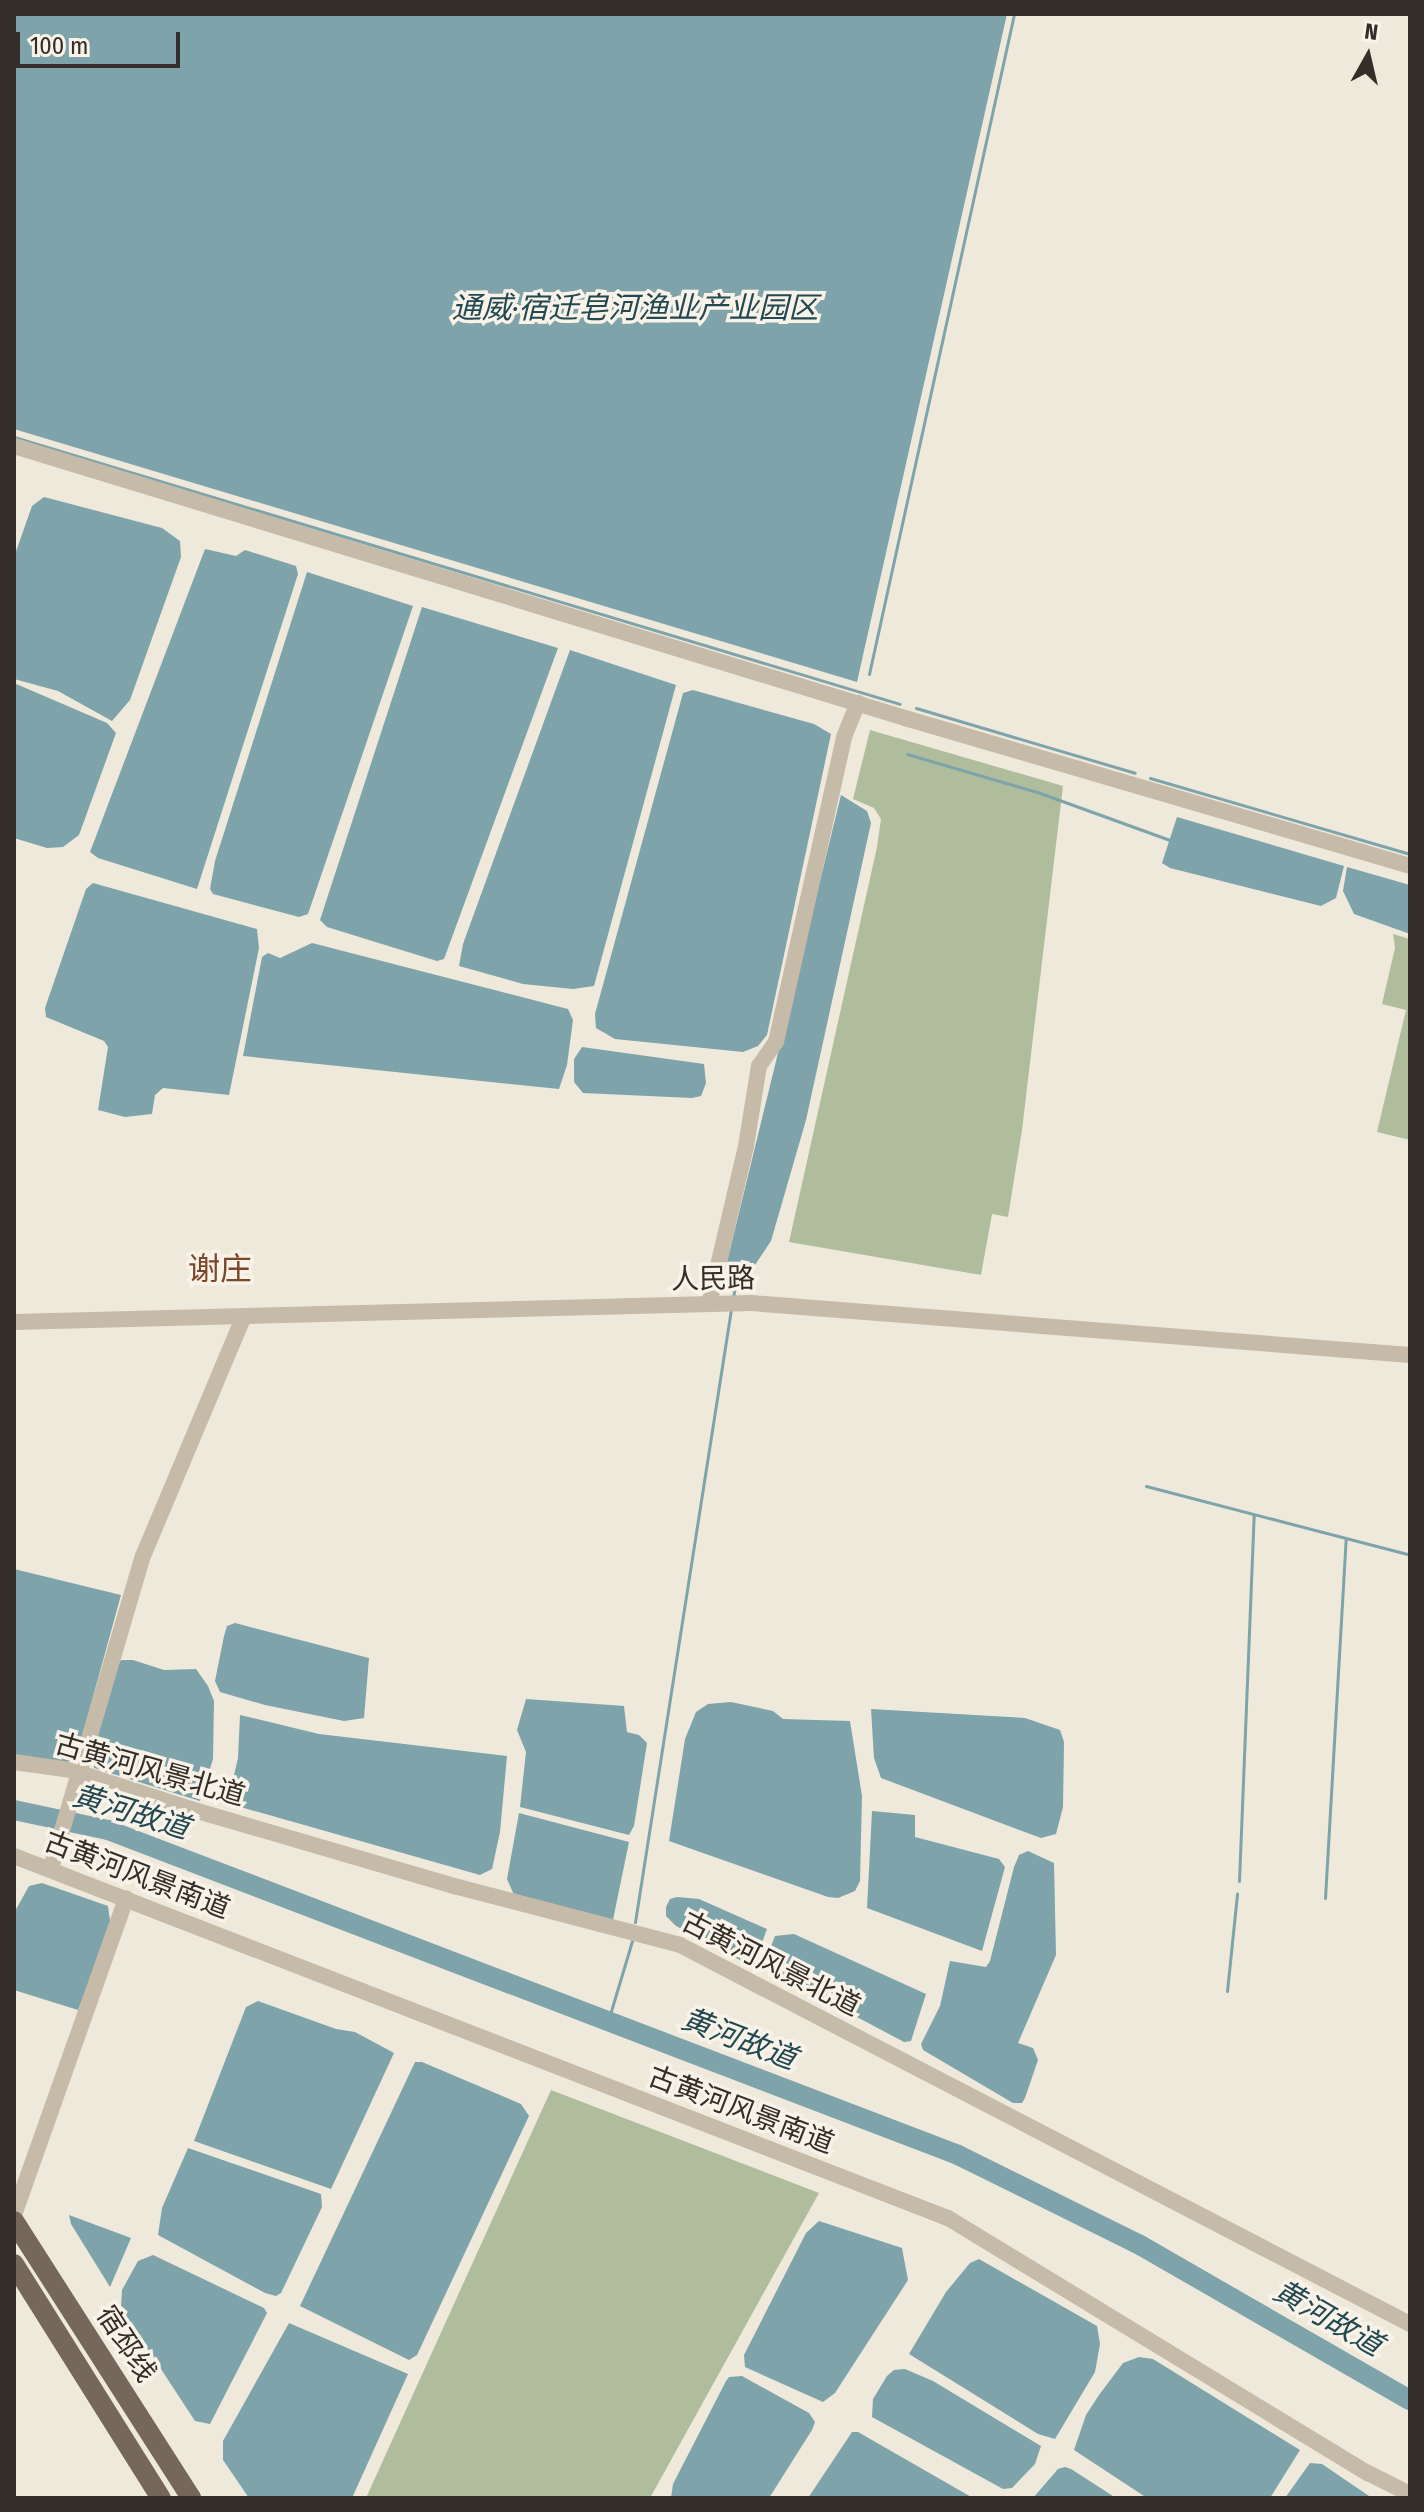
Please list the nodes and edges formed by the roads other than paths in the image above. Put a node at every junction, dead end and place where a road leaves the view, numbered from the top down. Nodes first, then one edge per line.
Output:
1 (14, 446) edge
2 (858, 703) junction
3 (1410, 866) edge
4 (709, 1304) junction
5 (244, 1316) junction
6 (14, 1322) edge
7 (1410, 1355) edge
8 (14, 1762) edge
9 (77, 1777) junction
10 (14, 1856) edge
11 (52, 1864) junction
12 (126, 1898) junction
13 (14, 2218) edge
14 (14, 2264) edge
15 (1410, 2324) edge
16 (1410, 2494) edge
17 (161, 2498) edge
18 (191, 2498) edge

1 - 2 street
2 - 3 street
2 - 4 street
4 - 5 street, 人民路
4 - 7 street, 人民路
5 - 6 street, 人民路
5 - 9 street
8 - 9 street, 古黄河风景北道
9 - 11 street
9 - 15 street, 古黄河风景北道
10 - 11 street, 古黄河风景南道
11 - 12 street, 古黄河风景南道
12 - 13 street
12 - 16 street, 古黄河风景南道
13 - 18 main road, 宿邳线
14 - 17 main road, 宿邳线

